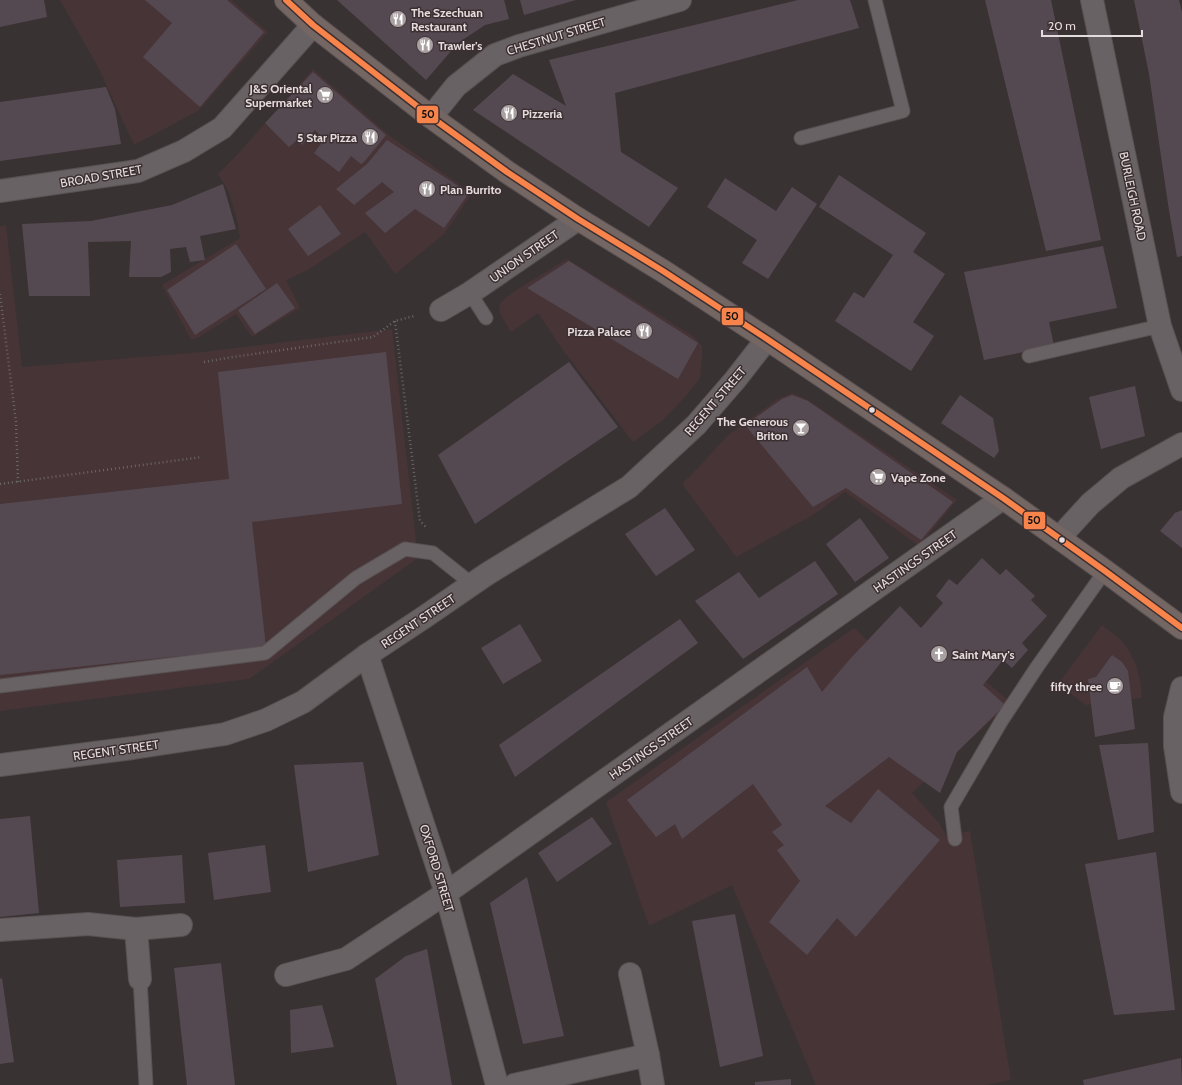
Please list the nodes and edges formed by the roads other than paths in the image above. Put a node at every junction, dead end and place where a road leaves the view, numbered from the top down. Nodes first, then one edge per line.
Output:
1 (286, 0) edge
2 (680, 0) edge
3 (875, 0) edge
4 (1092, 0) edge
5 (313, 25) junction
6 (431, 116) junction
7 (801, 138) dead end
8 (0, 192) edge
9 (578, 219) junction
10 (470, 293) junction
11 (442, 310) road end
12 (486, 318) dead end
13 (1160, 326) junction
14 (767, 339) junction
15 (1029, 356) dead end
16 (1182, 390) edge
17 (1182, 444) edge
18 (1003, 498) junction
19 (1059, 538) junction
20 (1105, 571) junction
21 (472, 584) junction
22 (1182, 628) edge
23 (367, 655) junction
24 (0, 686) edge
25 (1182, 688) edge
26 (0, 764) edge
27 (1182, 792) edge
28 (955, 839) dead end
29 (446, 893) junction
30 (181, 925) dead end
31 (136, 929) junction
32 (0, 930) edge
33 (630, 974) dead end
34 (286, 975) dead end
35 (140, 979) joint
36 (648, 1055) junction
37 (146, 1085) edge
38 (496, 1085) edge
39 (514, 1085) edge
40 (653, 1085) edge

1 - 5 main road
2 - 6 street, CHESTNUT STREET
3 - 7 lane
4 - 13 street, BURLEIGH ROAD
5 - 6 main road
5 - 8 street, BROAD STREET
6 - 9 main road
9 - 10 street, UNION STREET
9 - 14 main road
10 - 11 street, UNION STREET
10 - 12 lane
13 - 15 lane
13 - 16 street, BURLEIGH ROAD
14 - 18 main road
14 - 21 street, REGENT STREET
17 - 19 street
18 - 19 main road
18 - 29 street, HASTINGS STREET
19 - 20 main road
20 - 22 main road
20 - 28 lane
21 - 23 street, REGENT STREET
21 - 24 lane
23 - 26 street, REGENT STREET
23 - 29 street, OXFORD STREET
25 - 27 street
29 - 34 street, HASTINGS STREET
29 - 38 street, OXFORD STREET
30 - 31 street
31 - 32 street
31 - 35 street
33 - 36 street
35 - 37 lane
36 - 39 street
36 - 40 street

